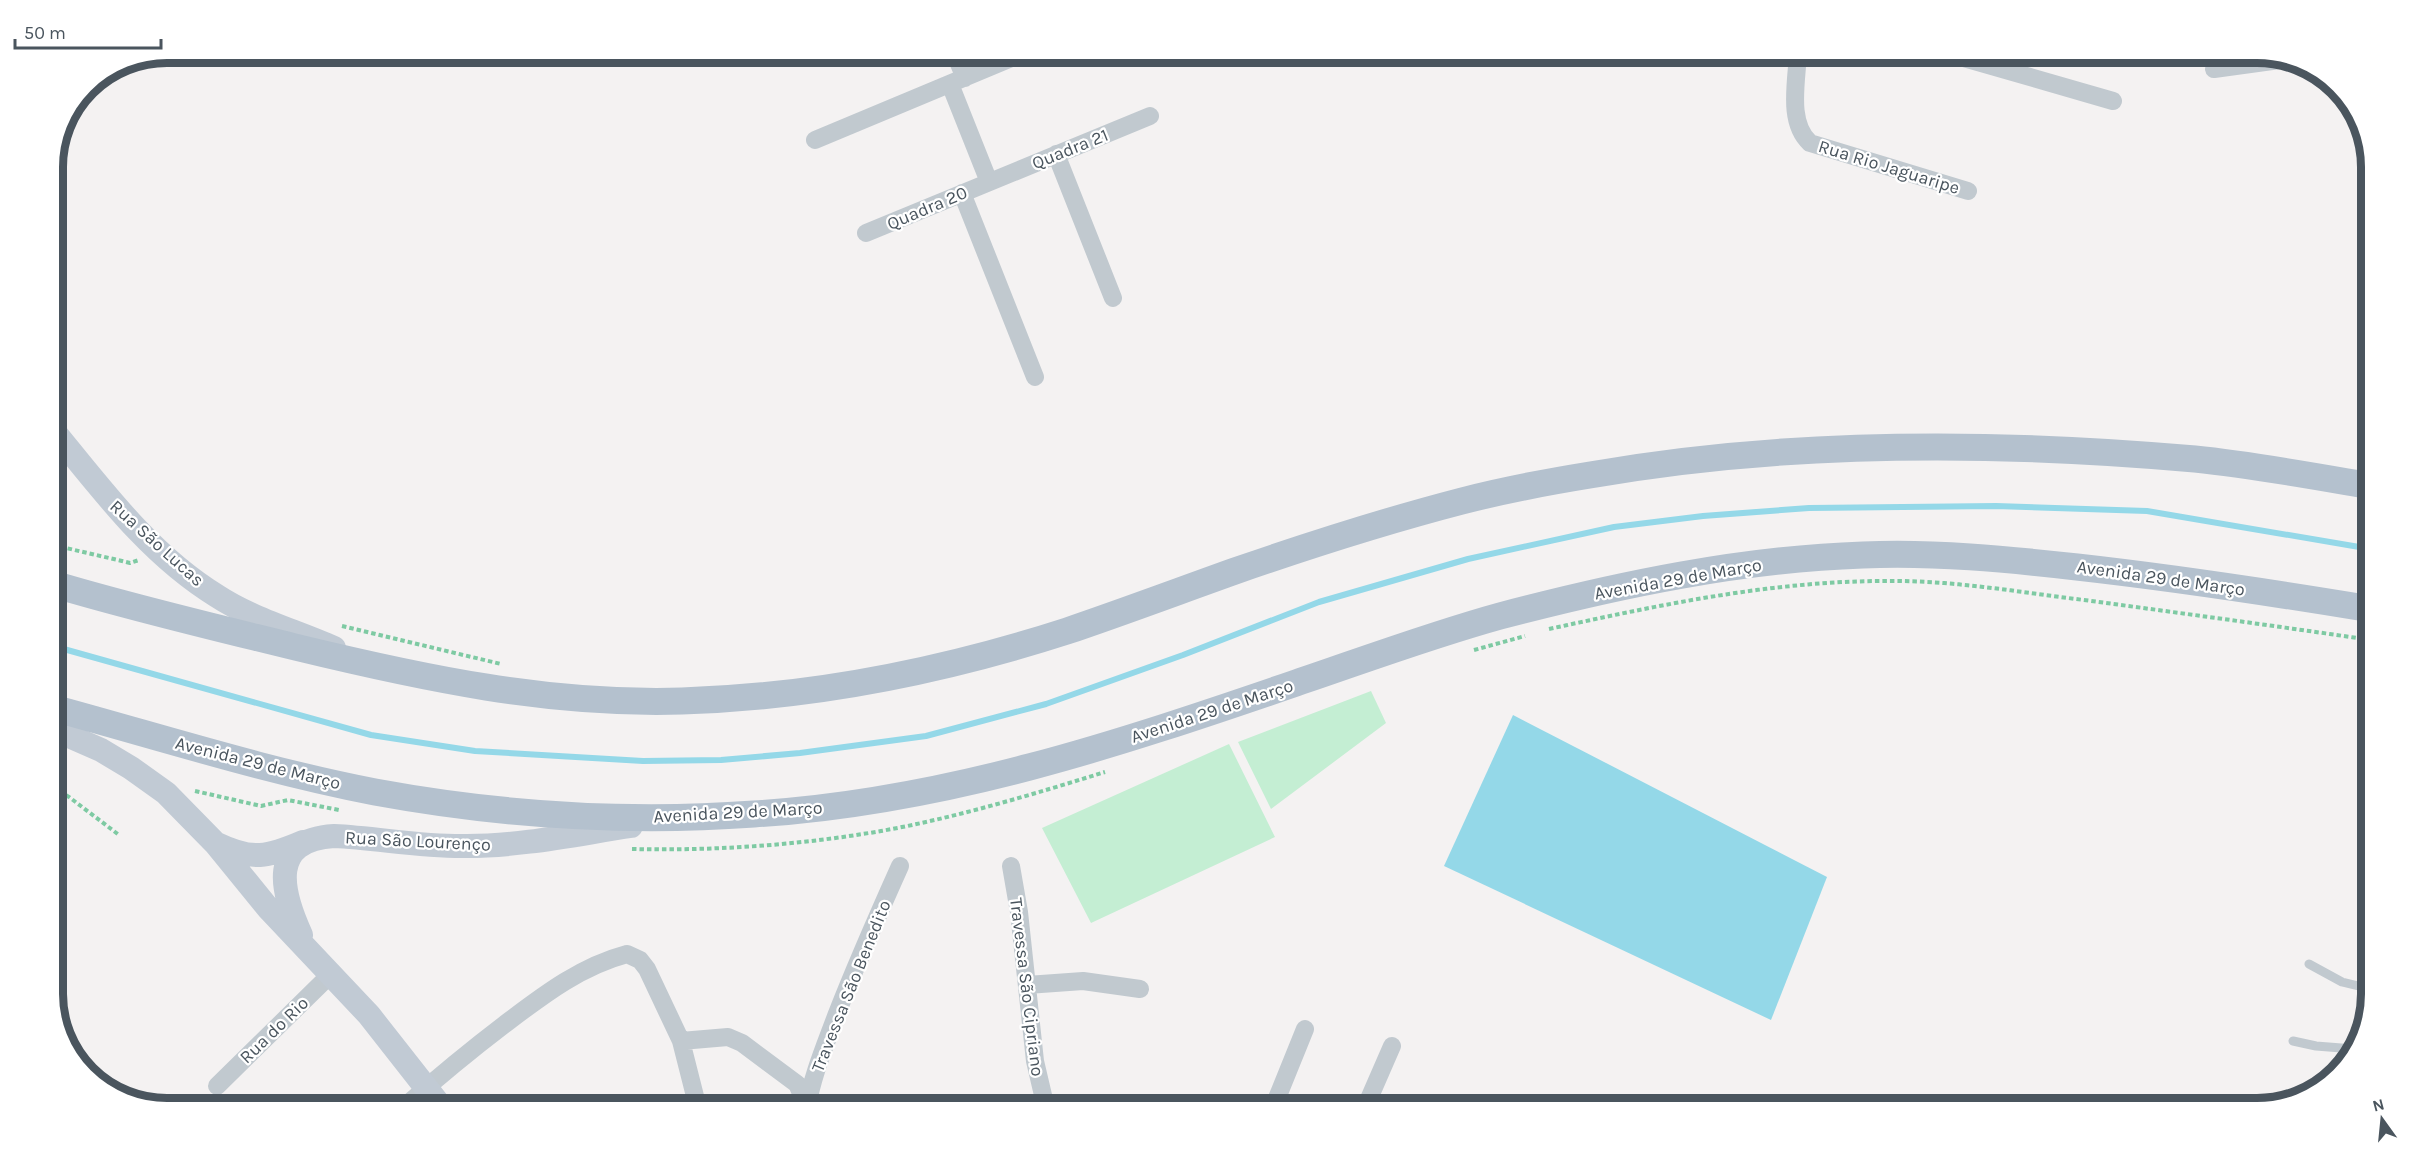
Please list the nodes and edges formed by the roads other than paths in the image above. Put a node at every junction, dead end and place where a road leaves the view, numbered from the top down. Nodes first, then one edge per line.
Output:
1 (955, 63) edge
2 (1000, 63) edge
3 (1798, 63) edge
4 (1989, 63) edge
5 (2254, 63) edge
6 (2214, 69) dead end
7 (957, 81) junction
8 (2114, 101) dead end
9 (1150, 116) dead end
10 (815, 140) dead end
11 (1056, 154) junction
12 (989, 182) junction
13 (1968, 191) dead end
14 (962, 193) junction
15 (866, 233) dead end
16 (1113, 298) dead end
17 (1035, 377) dead end
18 (63, 443) edge
19 (2361, 484) edge
20 (63, 587) edge
21 (2324, 601) junction
22 (2361, 607) edge
23 (2361, 615) edge
24 (384, 668) junction
25 (63, 711) edge
26 (63, 733) edge
27 (687, 818) junction
28 (305, 841) junction
29 (215, 843) junction
30 (900, 866) dead end
31 (1011, 866) dead end
32 (308, 951) junction
33 (2309, 964) dead end
34 (332, 974) junction
35 (1027, 985) junction
36 (2361, 986) edge
37 (1140, 989) dead end
38 (1305, 1029) dead end
39 (681, 1041) junction
40 (2293, 1041) dead end
41 (1392, 1046) dead end
42 (2346, 1048) edge
43 (217, 1086) dead end
44 (427, 1087) junction
45 (414, 1098) edge
46 (435, 1098) edge
47 (695, 1098) edge
48 (802, 1098) edge
49 (810, 1098) edge
50 (1044, 1098) edge
51 (1277, 1098) edge
52 (1369, 1098) edge

1 - 7 street
2 - 7 street
3 - 13 street, Rua Rio Jaguaripe
4 - 8 street
5 - 6 street
7 - 10 street
7 - 12 street
9 - 11 street, Quadra 21
11 - 12 street, Quadra 21
11 - 16 street
12 - 14 street, Quadra 20
14 - 15 street, Quadra 20
14 - 17 street
18 - 24 main road, Rua São Lucas
19 - 24 main road
20 - 24 main road
21 - 22 main road, Avenida 29 de Março
21 - 23 main road
21 - 27 main road, Avenida 29 de Março
25 - 27 main road, Avenida 29 de Março
26 - 29 main road
27 - 28 main road, Rua São Lourenço
28 - 29 main road, Rua São Lourenço
28 - 32 main road
29 - 32 main road
30 - 49 street, Travessa São Benedito
31 - 35 street, Travessa São Cipriano
32 - 34 main road
33 - 36 lane
34 - 43 street, Rua do Rio
34 - 44 main road
35 - 37 street
35 - 50 street, Travessa São Cipriano
38 - 51 street
39 - 44 street
39 - 47 street
39 - 48 street
40 - 42 lane
41 - 52 street
44 - 45 street
44 - 46 main road

